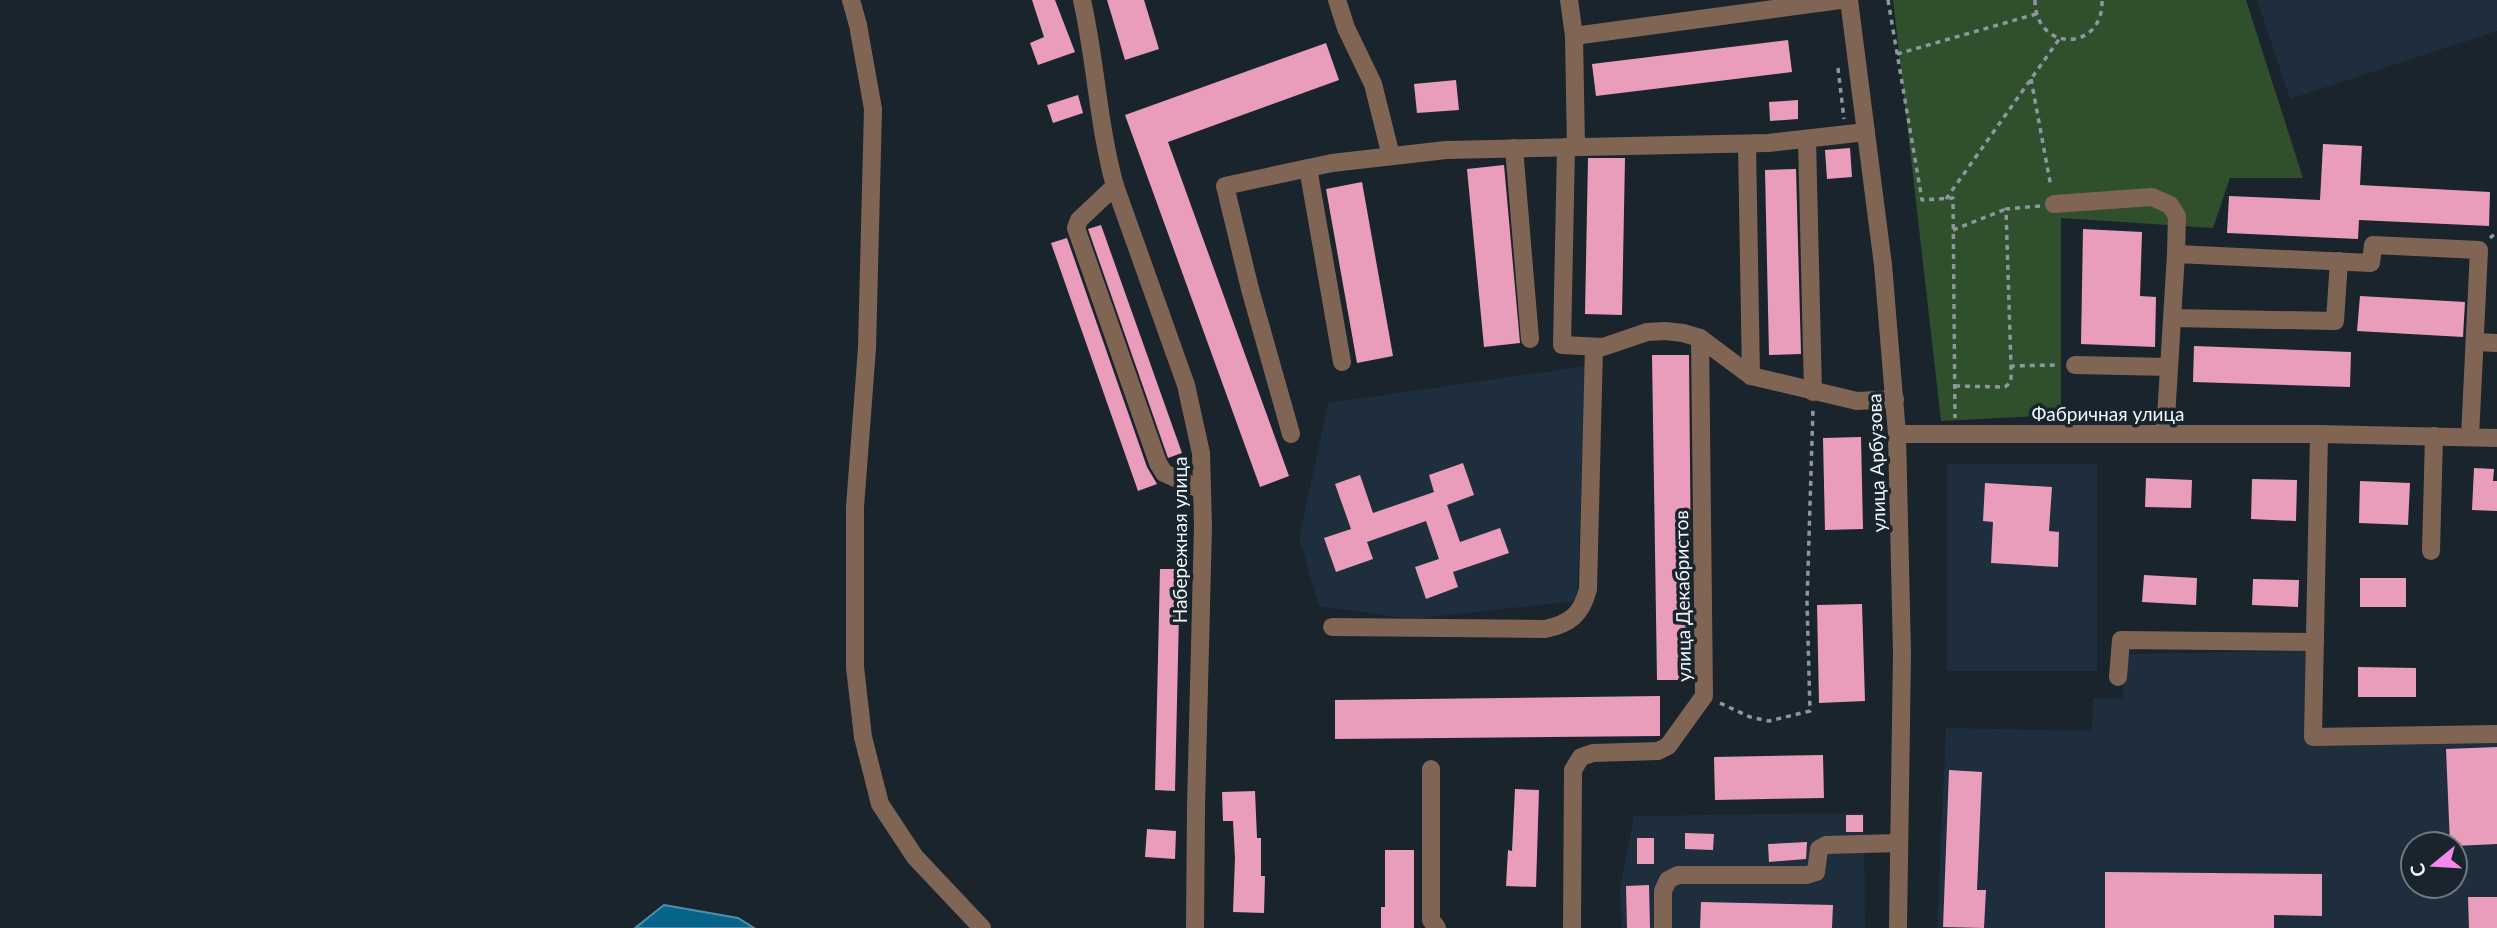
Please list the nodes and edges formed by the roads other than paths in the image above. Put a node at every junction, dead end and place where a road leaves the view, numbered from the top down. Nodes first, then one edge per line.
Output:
1 (851, 0) edge
2 (1082, 0) edge
3 (1337, 0) edge
4 (1569, 0) edge
5 (1840, 0) edge
6 (1849, 0) edge
7 (1767, 6) edge
8 (1574, 36) junction
9 (1867, 132) junction
10 (1807, 139) junction
11 (1747, 144) junction
12 (1571, 147) junction
13 (1514, 148) junction
14 (1391, 156) junction
15 (1308, 168) junction
16 (1115, 186) junction
17 (2054, 204) road end
18 (2176, 254) junction
19 (2339, 261) junction
20 (2173, 318) junction
21 (1700, 338) junction
22 (1530, 339) dead end
23 (2475, 342) junction
24 (2497, 343) edge
25 (1594, 347) junction
26 (1342, 362) dead end
27 (2075, 365) road end
28 (2169, 367) junction
29 (1751, 376) junction
30 (1813, 392) junction
31 (1895, 399) junction
32 (1291, 434) dead end
33 (1897, 434) junction
34 (2165, 434) junction
35 (2319, 434) junction
36 (2434, 436) junction
37 (2470, 437) junction
38 (2497, 438) edge
39 (1202, 490) junction
40 (2431, 551) dead end
41 (1332, 627) dead end
42 (2315, 642) junction
43 (2118, 677) dead end
44 (2497, 734) edge
45 (1431, 769) dead end
46 (1898, 843) junction
47 (982, 928) edge
48 (1195, 928) edge
49 (1437, 928) edge
50 (1572, 928) edge
51 (1663, 928) edge
52 (1898, 928) edge

1 - 47 street
2 - 16 street, Набережная улица
3 - 14 street
4 - 8 street
5 - 7 street
6 - 9 street, улица Арбузова
7 - 8 street
8 - 12 street
9 - 10 street
9 - 31 street, улица Арбузова
10 - 11 street
10 - 30 street
11 - 12 street
11 - 29 street
12 - 13 street
12 - 25 street
13 - 14 street
13 - 22 street
14 - 15 street
15 - 26 street
15 - 32 street
16 - 39 street, Набережная улица
16 - 39 street
17 - 18 street
18 - 19 street
18 - 20 street
19 - 20 street
19 - 23 street
20 - 28 street
21 - 25 street
21 - 29 street
21 - 50 street, улица Декабристов
23 - 24 street
23 - 37 street
25 - 41 street
27 - 28 street
28 - 34 street
29 - 30 street
30 - 31 street
31 - 33 street, улица Арбузова
33 - 34 street, Фабричная улица
33 - 46 street, улица Арбузова
34 - 35 street, Фабричная улица
35 - 36 street, Фабричная улица
35 - 42 street
36 - 37 street, Фабричная улица
36 - 40 street
37 - 38 street, Фабричная улица
39 - 48 street, Набережная улица
42 - 43 street
42 - 44 street
45 - 49 street
46 - 51 street
46 - 52 street, улица Арбузова

